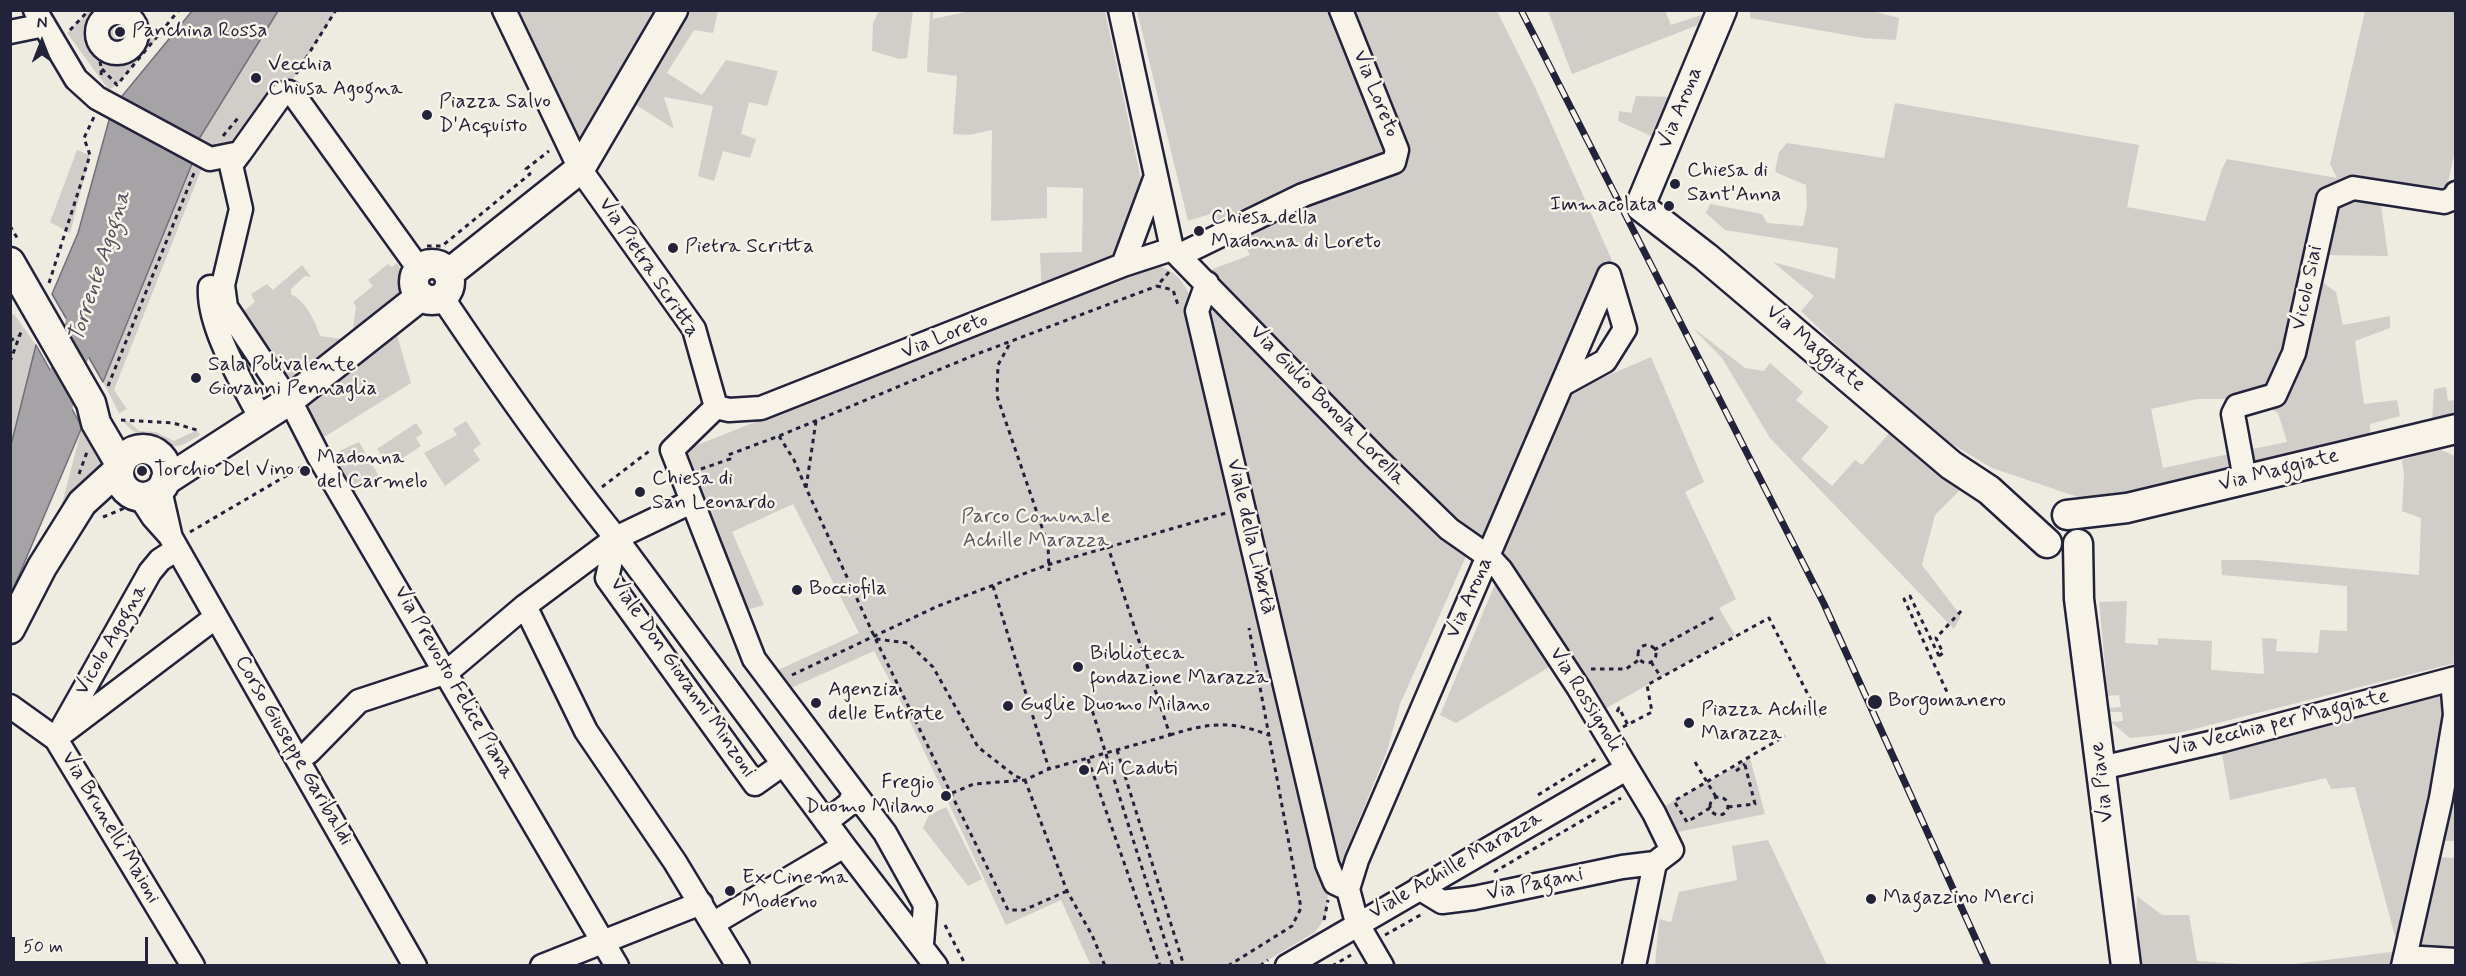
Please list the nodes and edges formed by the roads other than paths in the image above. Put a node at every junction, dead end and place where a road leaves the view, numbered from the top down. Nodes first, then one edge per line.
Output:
1 (504, 10) edge
2 (673, 10) edge
3 (1120, 10) edge
4 (1341, 10) edge
5 (1722, 10) edge
6 (39, 18) edge
7 (10, 32) edge
8 (231, 155) junction
9 (580, 169) junction
10 (1156, 176) junction
11 (2456, 193) edge
12 (1640, 206) joint
13 (10, 262) edge
14 (1188, 264) junction
15 (1123, 265) junction
16 (430, 276) junction
17 (1563, 384) junction
18 (98, 399) junction
19 (287, 402) junction
20 (716, 407) junction
21 (250, 425) junction
22 (2447, 436) edge
23 (152, 451) junction
24 (119, 467) junction
25 (2246, 479) junction
26 (149, 491) junction
27 (691, 502) junction
28 (67, 528) junction
29 (2064, 534) junction
30 (616, 538) junction
31 (177, 540) junction
32 (1489, 557) junction
33 (525, 606) junction
34 (216, 617) junction
35 (10, 629) edge
36 (447, 672) junction
37 (2454, 679) edge
38 (10, 706) edge
39 (56, 739) junction
40 (298, 759) junction
41 (783, 764) junction
42 (2101, 768) junction
43 (1626, 769) junction
44 (854, 793) junction
45 (2448, 798) edge
46 (826, 822) junction
47 (843, 846) junction
48 (1663, 856) junction
49 (1419, 888) junction
50 (1348, 889) junction
51 (700, 903) junction
52 (714, 923) junction
53 (1357, 923) junction
54 (602, 941) junction
55 (922, 944) junction
56 (2456, 960) edge
57 (2404, 961) edge
58 (193, 966) edge
59 (416, 966) edge
60 (542, 966) edge
61 (617, 966) edge
62 (738, 966) edge
63 (936, 966) edge
64 (1287, 966) edge
65 (1382, 966) edge
66 (1634, 966) edge
67 (2126, 966) edge

1 - 9 street, Via Pietra Scritta
2 - 9 main road
3 - 10 street
4 - 14 street, Via Loreto
5 - 12 main road, Via Arona
6 - 7 street
6 - 8 street
8 - 16 street, Viale Don Giovanni Minzoni
8 - 19 street, Via Prevosto Felice Piana
8 - 21 street
9 - 16 main road
9 - 20 street, Via Pietra Scritta
10 - 14 street
10 - 15 street
11 - 25 street, Vicolo Siai
12 - 29 main road, Via Maggiate
13 - 18 main road
14 - 15 street, Via Loreto
14 - 32 street, Via Giulio Bonola Lorella
14 - 50 street, Viale della Libertà
15 - 20 street, Via Loreto
16 - 19 main road
16 - 30 street, Viale Don Giovanni Minzoni
17 - 17 street, Via Arona
17 - 32 street, Via Arona
18 - 23 main road
18 - 24 main road
19 - 21 main road
19 - 36 street, Via Prevosto Felice Piana
20 - 27 street
21 - 23 main road
21 - 26 main road
22 - 25 main road, Via Maggiate
23 - 24 main road
23 - 26 main road
24 - 26 main road
24 - 28 main road
25 - 29 main road, Via Maggiate
26 - 28 main road
26 - 31 street, Corso Giuseppe Garibaldi
27 - 30 street
27 - 44 street
28 - 35 main road
29 - 42 main road, Via Piave
30 - 33 street
30 - 41 street, Viale Don Giovanni Minzoni
30 - 41 street, Viale Don Giovanni Minzoni
31 - 34 street, Corso Giuseppe Garibaldi
31 - 39 street, Vicolo Agogna
32 - 43 street, Via Rossignoli
32 - 50 street, Via Arona
33 - 36 street
33 - 51 street
34 - 39 street
34 - 40 street, Corso Giuseppe Garibaldi
36 - 40 street
36 - 54 street, Via Prevosto Felice Piana
37 - 42 street, Via Vecchia per Maggiate
37 - 45 street
38 - 39 street, Via Brunelli Maioni
39 - 58 street, Via Brunelli Maioni
40 - 59 street, Corso Giuseppe Garibaldi
41 - 46 street, Viale Don Giovanni Minzoni
42 - 67 main road, Via Piave
43 - 48 street, Via Rossignoli
43 - 49 street, Viale Achille Marazza
44 - 46 street
44 - 55 street
45 - 57 street
46 - 47 street, Viale Don Giovanni Minzoni
47 - 52 street
47 - 55 street, Viale Don Giovanni Minzoni
48 - 49 street, Via Pagani
48 - 66 street
49 - 53 street, Viale Achille Marazza
50 - 53 street
51 - 52 street
51 - 54 street
52 - 62 street
53 - 64 street, Viale Achille Marazza
53 - 65 street
54 - 60 street
54 - 61 street, Via Prevosto Felice Piana
55 - 63 street, Viale Don Giovanni Minzoni
56 - 57 street

